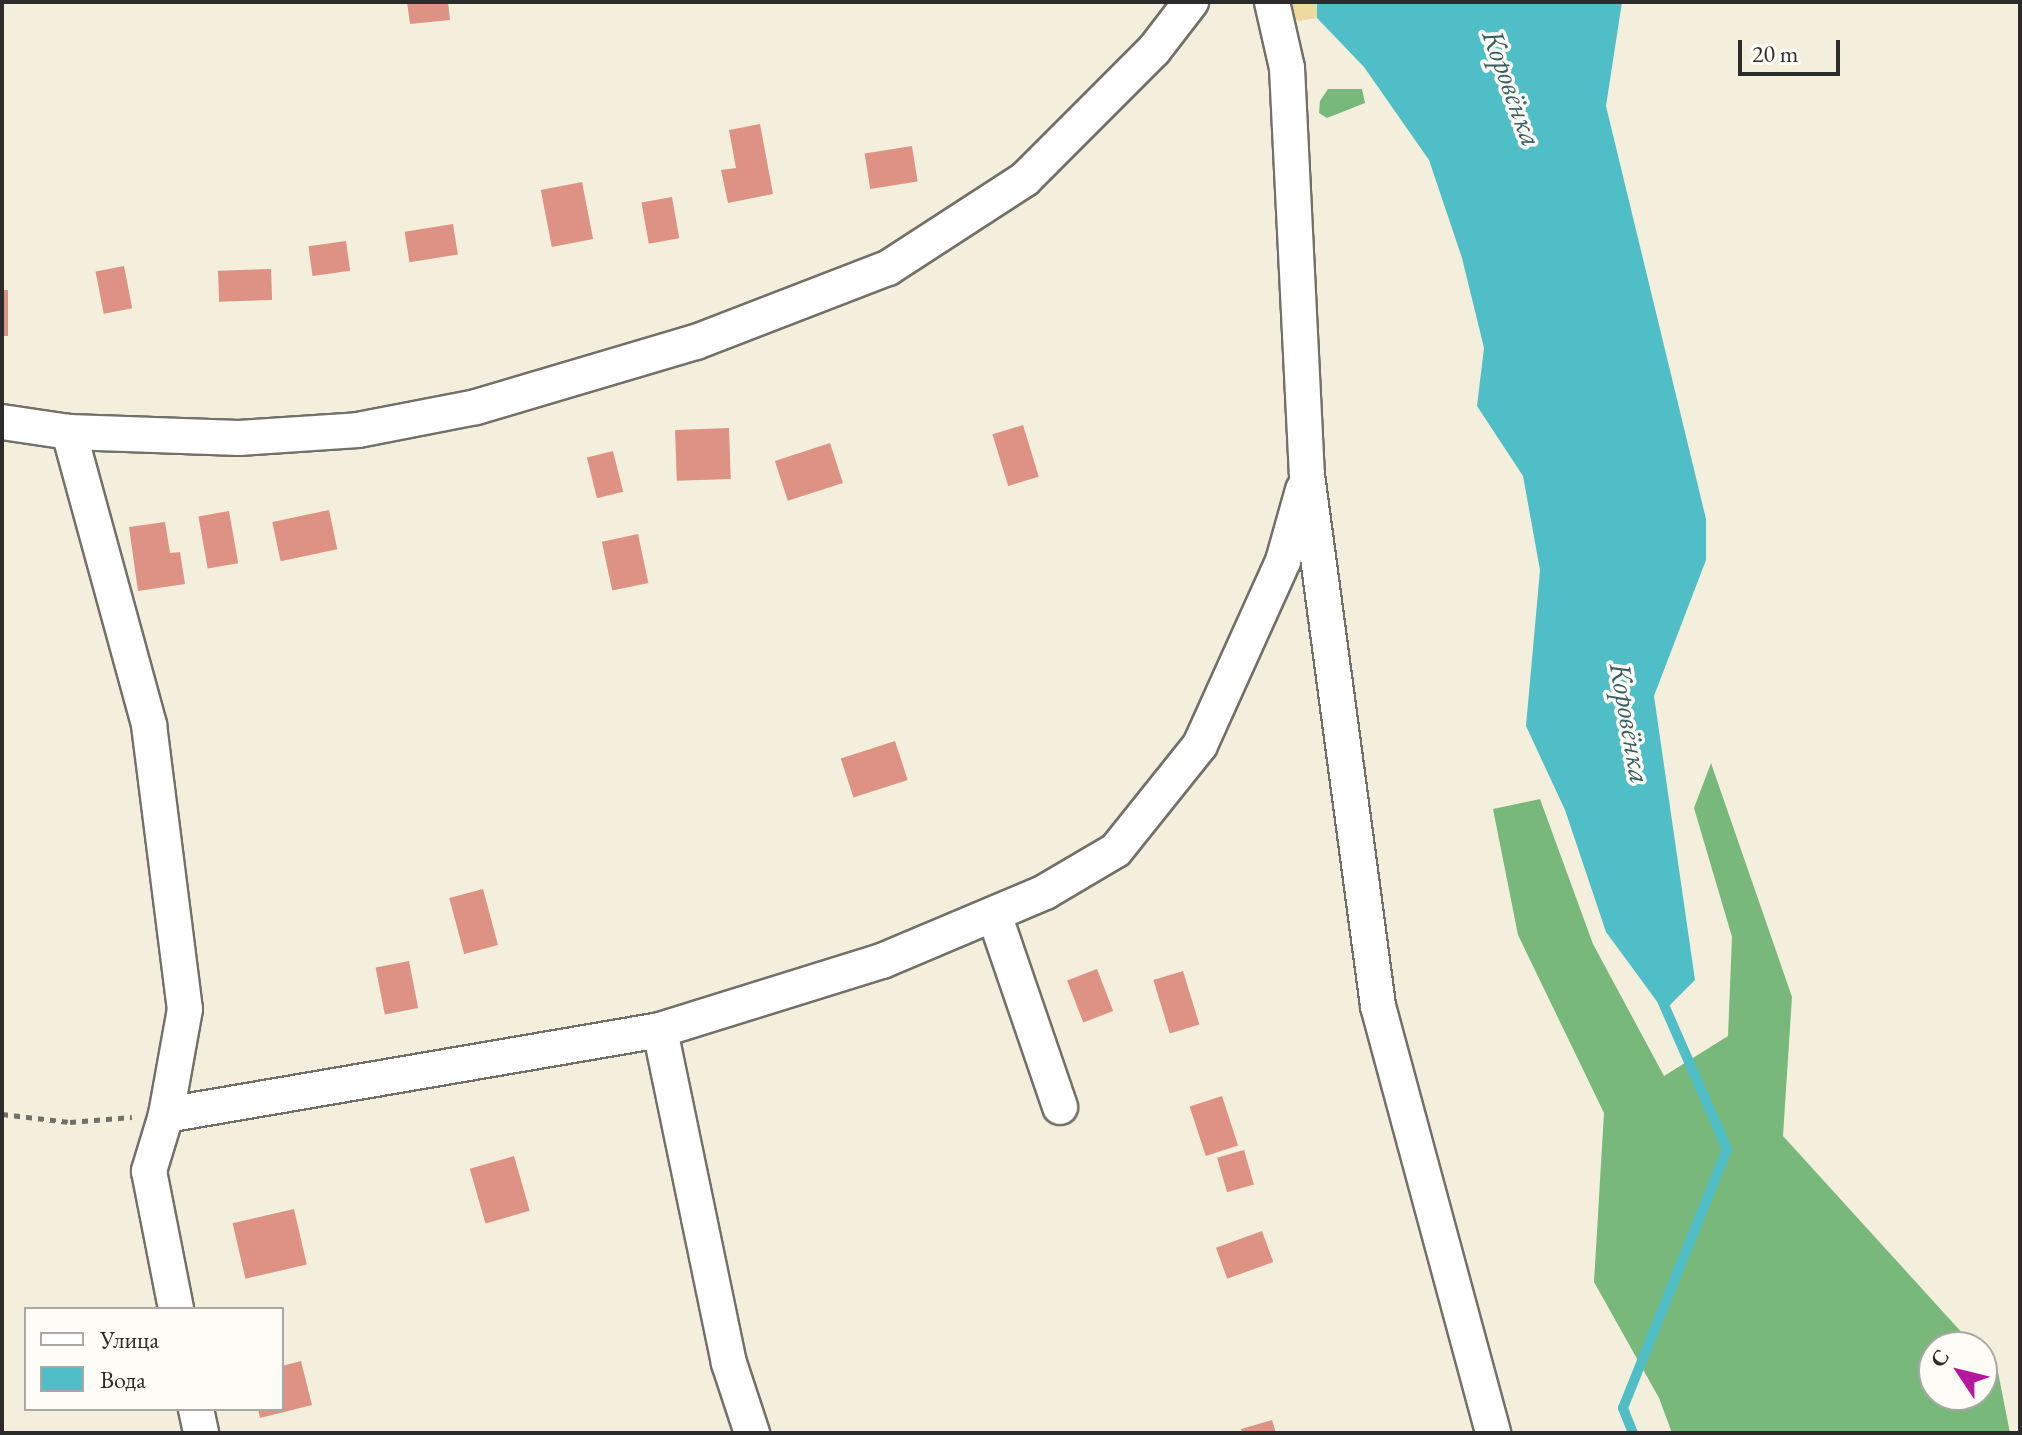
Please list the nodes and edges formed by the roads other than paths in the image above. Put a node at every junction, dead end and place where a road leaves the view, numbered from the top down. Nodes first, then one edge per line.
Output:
1 (1191, 2) edge
2 (1272, 2) edge
3 (2, 422) edge
4 (69, 432) junction
5 (1307, 475) junction
6 (994, 914) junction
7 (660, 1030) junction
8 (1060, 1107) dead end
9 (166, 1115) junction
10 (176, 1307) edge
11 (196, 1411) edge
12 (201, 1433) edge
13 (752, 1433) edge
14 (1493, 1433) edge

1 - 4 street
2 - 5 street
3 - 4 street
4 - 9 street
5 - 6 street
5 - 14 street
6 - 7 street
6 - 8 street
7 - 9 street
7 - 13 street
9 - 10 street
11 - 12 street

